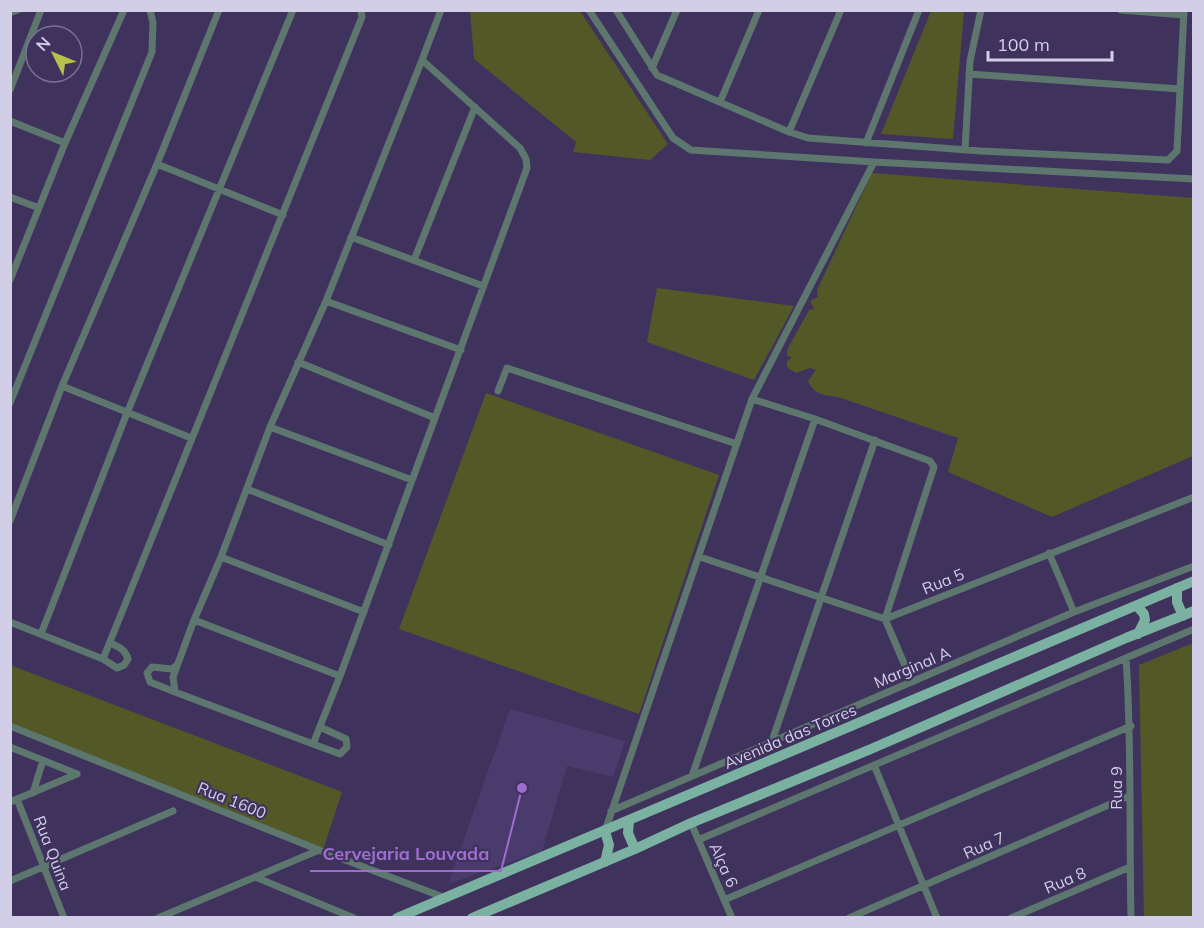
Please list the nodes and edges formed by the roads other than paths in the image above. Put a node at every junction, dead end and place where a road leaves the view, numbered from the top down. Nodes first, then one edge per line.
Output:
1 (41, 10) edge
2 (124, 10) edge
3 (150, 10) edge
4 (219, 10) edge
5 (293, 10) edge
6 (361, 10) edge
7 (441, 10) edge
8 (589, 10) edge
9 (616, 10) edge
10 (677, 10) edge
11 (759, 10) edge
12 (840, 10) edge
13 (919, 10) edge
14 (981, 10) edge
15 (1121, 10) edge
16 (1184, 13) edge
17 (422, 60) junction
18 (652, 68) junction
19 (969, 74) junction
20 (1180, 89) junction
21 (10, 90) edge
22 (720, 102) junction
23 (475, 107) junction
24 (10, 121) edge
25 (789, 132) junction
26 (65, 143) junction
27 (866, 143) junction
28 (965, 150) junction
29 (873, 162) junction
30 (157, 164) junction
31 (1194, 179) edge
32 (220, 189) junction
33 (10, 196) edge
34 (39, 208) junction
35 (283, 215) junction
36 (351, 237) junction
37 (414, 260) junction
38 (11, 278) edge
39 (483, 286) junction
40 (326, 301) junction
41 (461, 350) junction
42 (298, 362) junction
43 (62, 386) junction
44 (498, 391) dead end
45 (752, 399) junction
46 (10, 402) edge
47 (127, 413) junction
48 (435, 418) junction
49 (815, 419) junction
50 (270, 427) junction
51 (191, 438) junction
52 (875, 440) junction
53 (737, 444) junction
54 (412, 480) junction
55 (247, 489) junction
56 (1194, 497) edge
57 (10, 521) edge
58 (389, 545) junction
59 (1049, 553) junction
60 (221, 557) junction
61 (700, 557) junction
62 (1194, 566) edge
63 (760, 576) junction
64 (1194, 581) edge
65 (1177, 588) junction
66 (821, 599) junction
67 (1137, 606) junction
68 (364, 612) junction
69 (1074, 612) junction
70 (1188, 614) edge
71 (885, 619) junction
72 (194, 620) junction
73 (10, 622) edge
74 (1194, 629) edge
75 (41, 634) junction
76 (1138, 634) junction
77 (110, 643) junction
78 (1126, 658) junction
79 (103, 659) junction
80 (177, 665) junction
81 (340, 676) junction
82 (912, 682) junction
83 (175, 692) junction
84 (10, 726) edge
85 (1131, 726) junction
86 (320, 727) junction
87 (772, 741) junction
88 (313, 744) junction
89 (10, 747) edge
90 (43, 760) junction
91 (874, 765) junction
92 (692, 776) junction
93 (33, 793) junction
94 (1129, 796) junction
95 (14, 800) edge
96 (173, 811) dead end
97 (610, 811) junction
98 (629, 821) junction
99 (691, 823) junction
100 (898, 824) junction
101 (605, 831) junction
102 (698, 840) junction
103 (635, 849) junction
104 (319, 850) junction
105 (605, 862) junction
106 (44, 866) junction
107 (1130, 867) junction
108 (255, 877) junction
109 (10, 881) edge
110 (924, 886) junction
111 (443, 897) junction
112 (724, 900) junction
113 (64, 918) edge
114 (158, 918) edge
115 (354, 918) edge
116 (397, 918) edge
117 (472, 918) edge
118 (732, 918) edge
119 (849, 918) edge
120 (937, 918) edge
121 (1011, 918) edge
122 (1131, 918) edge

1 - 21 street
2 - 26 street
3 - 46 street
4 - 30 street
5 - 32 street
6 - 35 street
7 - 17 street
8 - 29 street
9 - 18 street
10 - 18 street
11 - 22 street
12 - 25 street
13 - 27 street
14 - 19 street
15 - 16 street
16 - 20 street
17 - 23 street
17 - 36 street
18 - 22 street
19 - 20 street
19 - 28 street
20 - 28 street
22 - 25 street
23 - 37 street
23 - 39 street
24 - 26 street
25 - 27 street
26 - 34 street
27 - 28 street
29 - 31 street
29 - 45 street
30 - 32 street
30 - 43 street
32 - 35 street
32 - 47 street
33 - 34 street
34 - 38 street
35 - 51 street
36 - 37 street
36 - 40 street
37 - 39 street
39 - 41 street
40 - 41 street
40 - 42 street
41 - 48 street
42 - 48 street
42 - 50 street
43 - 47 street
43 - 57 street
44 - 53 street
45 - 49 street
45 - 53 street
47 - 51 street
47 - 75 street
48 - 54 street
49 - 52 street
49 - 63 street
50 - 54 street
50 - 55 street
51 - 77 street
52 - 66 street
52 - 71 street
53 - 61 street
54 - 58 street
55 - 58 street
55 - 60 street
56 - 59 street, Rua 5
58 - 68 street
59 - 69 street
59 - 71 street, Rua 5
60 - 68 street
60 - 72 street
61 - 63 street
61 - 97 street
62 - 69 street, Marginal A
63 - 66 street
63 - 92 street
64 - 65 main road, Avenida das Torres
65 - 67 main road, Avenida das Torres
65 - 70 main road
66 - 71 street
66 - 87 street
67 - 76 main road
67 - 98 main road, Avenida das Torres
68 - 81 street
69 - 82 street, Marginal A
70 - 76 main road
71 - 82 street
72 - 80 street
72 - 81 street
73 - 75 street
74 - 78 street
75 - 79 street
76 - 99 main road
77 - 79 street
77 - 79 street
78 - 85 street, Rua 9
78 - 91 street
80 - 83 street
80 - 83 street
81 - 86 street
82 - 87 street, Marginal A
83 - 88 street
84 - 104 street, Rua 1600
85 - 94 street, Rua 9
85 - 100 street
86 - 88 street
86 - 88 street
87 - 92 street, Marginal A
89 - 90 street
90 - 93 street
90 - 93 street
91 - 100 street
91 - 102 street
92 - 97 street, Marginal A
93 - 95 street
94 - 107 street, Rua 9
94 - 110 street, Rua 7
95 - 106 street, Rua Quina
96 - 106 street
97 - 101 street
98 - 101 main road, Avenida das Torres
98 - 103 main road
99 - 102 street, Alça 6
99 - 103 main road
100 - 110 street
100 - 112 street
101 - 105 main road
101 - 111 main road, Avenida das Torres
102 - 112 street, Alça 6
103 - 105 main road
104 - 108 street
104 - 111 street, Rua 1600
105 - 117 main road
106 - 109 street
106 - 113 street, Rua Quina
107 - 121 street, Rua 8
107 - 122 street, Rua 9
108 - 114 street
108 - 115 street
110 - 119 street, Rua 7
110 - 120 street
111 - 116 main road, Avenida das Torres
112 - 118 street, Alça 6

